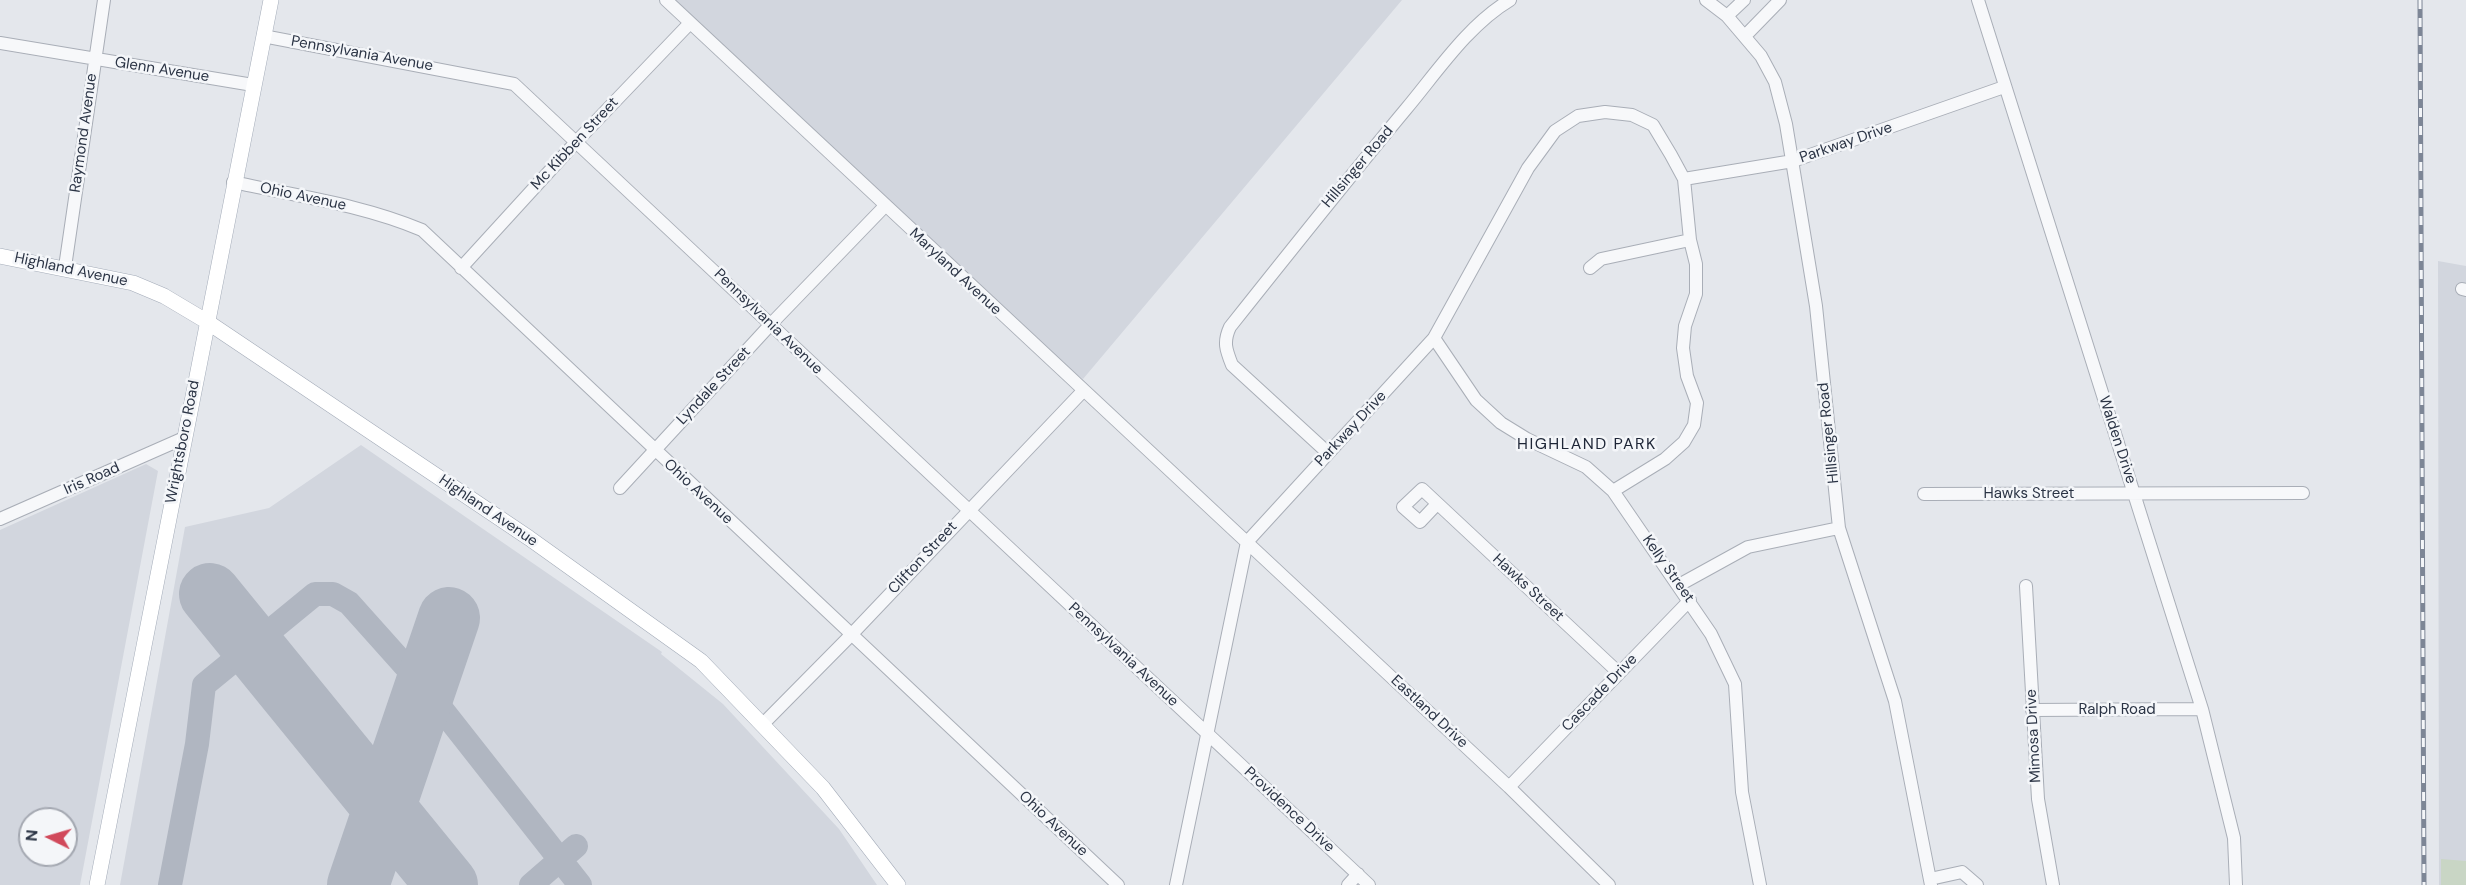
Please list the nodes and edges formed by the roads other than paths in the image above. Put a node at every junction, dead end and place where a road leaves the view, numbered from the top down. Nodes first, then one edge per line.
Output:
1 (104, 0) edge
2 (271, 0) edge
3 (666, 0) edge
4 (1510, 0) edge
5 (1706, 0) edge
6 (1744, 0) edge
7 (1780, 0) edge
8 (1978, 0) edge
9 (1727, 16) junction
10 (690, 23) junction
11 (264, 36) junction
12 (1745, 36) junction
13 (0, 43) edge
14 (95, 59) junction
15 (253, 85) junction
16 (2004, 87) junction
17 (577, 141) junction
18 (1793, 161) junction
19 (1684, 179) junction
20 (233, 182) junction
21 (884, 207) junction
22 (1690, 240) junction
23 (0, 256) edge
24 (65, 267) junction
25 (461, 268) junction
26 (1590, 268) dead end
27 (206, 321) junction
28 (771, 324) junction
29 (1434, 338) junction
30 (1083, 391) junction
31 (184, 438) junction
32 (654, 450) junction
33 (1328, 453) junction
34 (620, 488) dead end
35 (1613, 491) junction
36 (2133, 493) junction
37 (2303, 493) dead end
38 (1924, 494) dead end
39 (1437, 504) dead end
40 (967, 510) junction
41 (0, 519) edge
42 (1839, 528) junction
43 (1247, 542) junction
44 (1679, 585) junction
45 (2026, 586) dead end
46 (1690, 600) junction
47 (851, 635) junction
48 (1619, 673) junction
49 (2202, 709) junction
50 (2032, 710) junction
51 (763, 724) junction
52 (1209, 735) junction
53 (1509, 787) junction
54 (1358, 874) junction
55 (1930, 882) edge
56 (97, 885) edge
57 (898, 885) edge
58 (1118, 885) edge
59 (1176, 885) edge
60 (1348, 885) edge
61 (1370, 885) edge
62 (1609, 885) edge
63 (1760, 885) edge
64 (1977, 885) edge
65 (2053, 885) edge
66 (2236, 885) edge

1 - 14 street, Raymond Avenue
2 - 11 main road, Wrightsboro Road
3 - 10 street, Maryland Avenue
4 - 33 street, Hillsinger Road
5 - 9 street, Hillsinger Road
6 - 9 street
7 - 12 street
8 - 16 street, Walden Drive
9 - 12 street, Hillsinger Road
10 - 17 street, Mc Kibben Street
10 - 21 street, Maryland Avenue
11 - 15 main road, Wrightsboro Road
11 - 17 street, Pennsylvania Avenue
12 - 18 street, Hillsinger Road
13 - 14 street, Glenn Avenue
14 - 15 street, Glenn Avenue
14 - 24 street, Raymond Avenue
15 - 20 main road, Wrightsboro Road
16 - 18 street, Parkway Drive
16 - 36 street, Walden Drive
17 - 25 street, Mc Kibben Street
17 - 28 street, Pennsylvania Avenue
18 - 19 street, Parkway Drive
18 - 42 street, Hillsinger Road
19 - 22 street
19 - 29 street, Parkway Drive
20 - 25 street, Ohio Avenue
20 - 27 main road, Wrightsboro Road
21 - 28 street, Lyndale Street
21 - 30 street, Maryland Avenue
22 - 26 street
22 - 35 street
23 - 24 main road, Highland Avenue
24 - 27 main road, Highland Avenue
25 - 32 street, Ohio Avenue
27 - 31 main road, Wrightsboro Road
27 - 51 main road, Highland Avenue
28 - 32 street, Lyndale Street
28 - 40 street, Pennsylvania Avenue
29 - 33 street, Parkway Drive
29 - 35 street, Kelly Street
30 - 40 street, Clifton Street
30 - 43 street, Maryland Avenue
31 - 41 street, Iris Road
31 - 56 main road, Wrightsboro Road
32 - 34 street, Lyndale Street
32 - 47 street, Ohio Avenue
33 - 43 street, Parkway Drive
35 - 44 street, Kelly Street
36 - 37 street, Hawks Street
36 - 38 street, Hawks Street
36 - 49 street, Walden Drive
39 - 48 street, Hawks Street
40 - 47 street, Clifton Street
40 - 52 street, Pennsylvania Avenue
42 - 44 street
42 - 55 street, Hillsinger Road
43 - 52 street
43 - 53 street, Eastland Drive
44 - 46 street, Kelly Street
45 - 50 street, Mimosa Drive
46 - 48 street, Cascade Drive
46 - 63 street, Kelly Street
47 - 51 street, Clifton Street
47 - 58 street, Ohio Avenue
48 - 53 street, Cascade Drive
49 - 50 street, Ralph Road
49 - 66 street, Walden Drive
50 - 65 street, Mimosa Drive
51 - 57 main road, Highland Avenue
52 - 54 street, Providence Drive
52 - 59 street
53 - 62 street, Eastland Drive
54 - 60 street
54 - 61 street, Providence Drive
55 - 64 street

